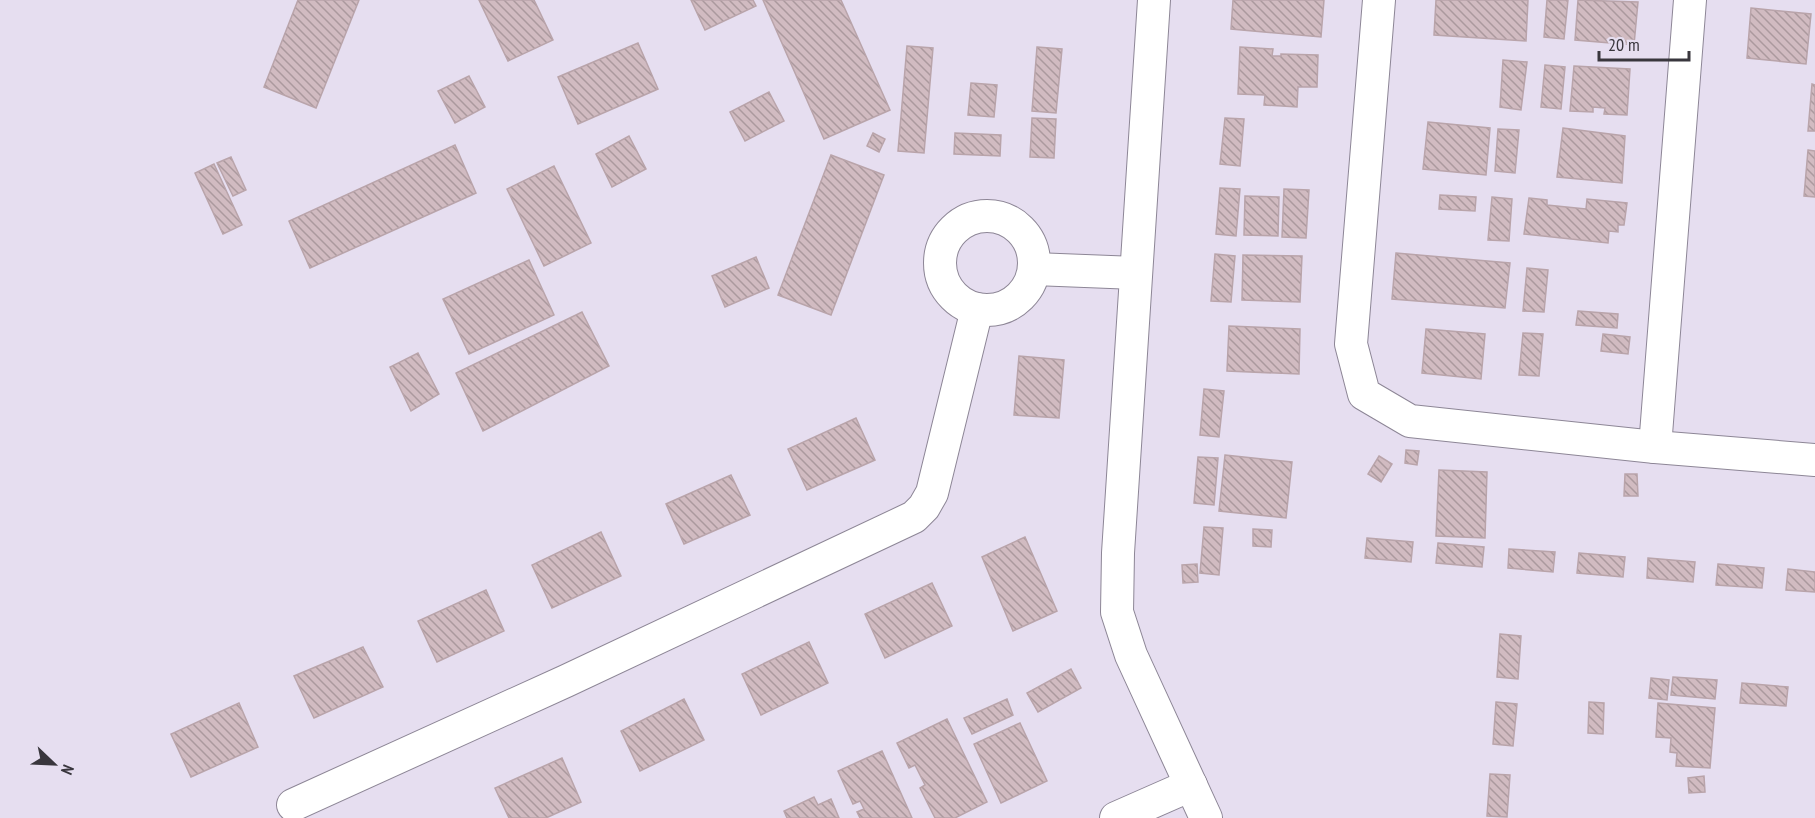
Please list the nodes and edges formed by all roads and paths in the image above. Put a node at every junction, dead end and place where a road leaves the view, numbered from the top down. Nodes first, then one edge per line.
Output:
1 (1154, 0) edge
2 (1379, 0) edge
3 (1690, 0) edge
4 (1034, 269) junction
5 (1136, 273) junction
6 (977, 309) junction
7 (1655, 447) junction
8 (1815, 460) edge
9 (1191, 785) junction
10 (293, 805) dead end
11 (1116, 818) edge
12 (1206, 818) edge

1 - 5 street
2 - 7 street
3 - 7 street
4 - 5 street
4 - 6 street
4 - 6 street
5 - 9 street
6 - 10 street
7 - 8 street
9 - 11 street
9 - 12 street

